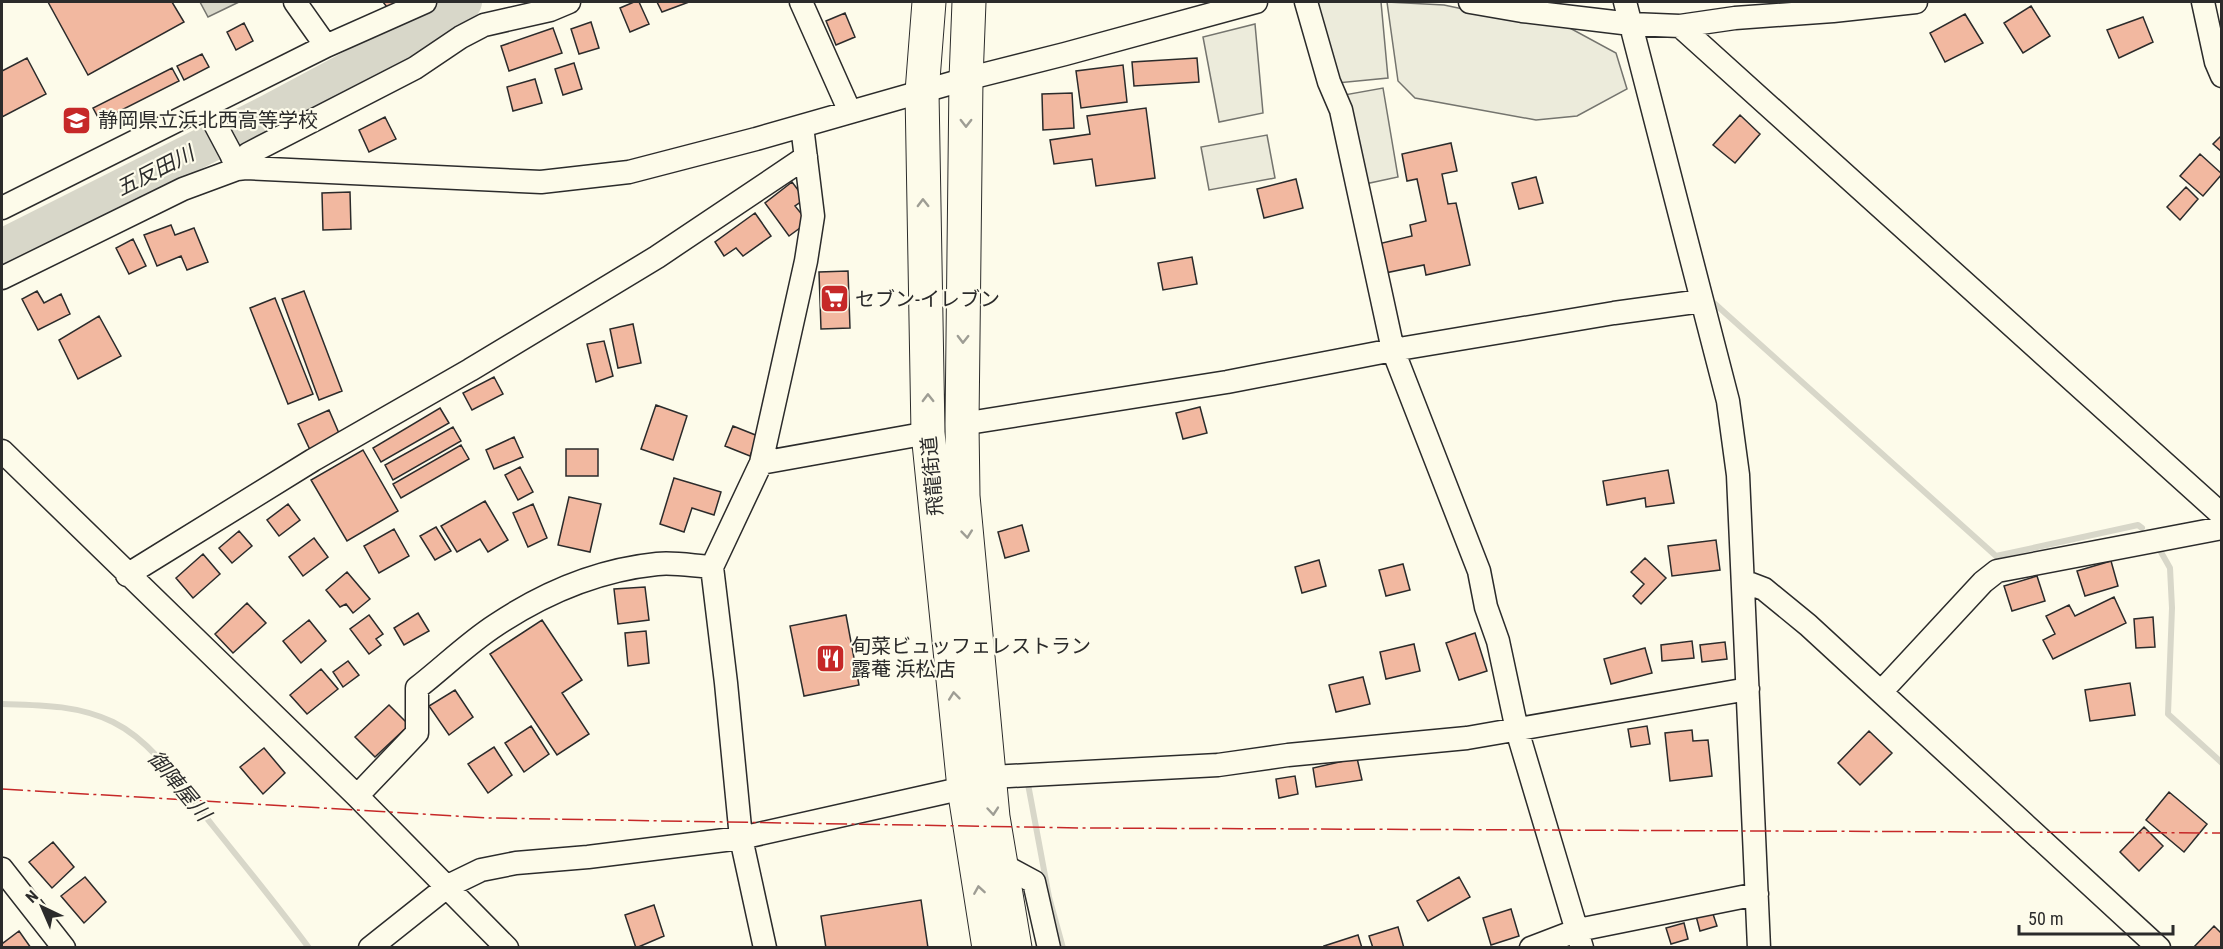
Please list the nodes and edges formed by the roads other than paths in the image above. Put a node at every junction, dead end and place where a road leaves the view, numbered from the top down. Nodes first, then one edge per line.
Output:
1 (295, 2) edge
2 (425, 2) edge
3 (569, 2) edge
4 (801, 2) edge
5 (929, 2) edge
6 (969, 2) edge
7 (1256, 2) edge
8 (1306, 2) edge
9 (1470, 2) edge
10 (1625, 2) edge
11 (1908, 2) edge
12 (1916, 2) edge
13 (2204, 2) edge
14 (1631, 24) junction
15 (1680, 26) junction
16 (326, 46) junction
17 (2222, 76) edge
18 (966, 79) junction
19 (922, 92) junction
20 (850, 112) junction
21 (210, 115) junction
22 (802, 126) junction
23 (806, 157) junction
24 (234, 162) junction
25 (2, 208) edge
26 (2, 278) edge
27 (1702, 301) junction
28 (1393, 350) junction
29 (962, 424) junction
30 (928, 433) junction
31 (2, 451) edge
32 (761, 463) junction
33 (2222, 515) edge
34 (2222, 528) edge
35 (712, 567) junction
36 (127, 575) junction
37 (1743, 581) junction
38 (1748, 689) junction
39 (1881, 692) junction
40 (1517, 730) junction
41 (977, 783) junction
42 (357, 796) junction
43 (741, 838) junction
44 (1001, 864) junction
45 (2, 868) edge
46 (448, 886) junction
47 (1757, 894) junction
48 (1580, 939) edge
49 (64, 948) edge
50 (370, 948) edge
51 (507, 948) edge
52 (765, 948) edge
53 (988, 948) edge
54 (1015, 948) edge
55 (1048, 948) edge
56 (1531, 948) edge
57 (1759, 948) edge
58 (2159, 948) edge

1 - 16 street
2 - 16 street
3 - 24 street
4 - 20 street
5 - 19 highway, 飛龍街道
6 - 18 highway, 飛龍街道
7 - 18 street
8 - 28 street
9 - 14 street
10 - 14 street
11 - 12 street
11 - 15 street
13 - 17 street
14 - 15 street
14 - 27 street
15 - 33 street
16 - 21 street
18 - 19 street
18 -> 29 highway, 飛龍街道
19 - 20 street
30 -> 19 highway, 飛龍街道
20 - 22 street
21 - 24 street
21 - 25 street
22 - 23 street
22 - 24 street
23 - 32 street
23 - 36 street
24 - 26 street
27 - 28 street
27 - 37 street
28 - 29 street
28 - 40 street
29 -> 41 highway, 飛龍街道
30 - 32 street
41 -> 30 highway, 飛龍街道
31 - 36 street
32 - 35 street
34 - 39 street
35 - 42 street
35 - 43 street
36 - 42 street
37 - 38 street
37 - 39 street
38 - 40 street
38 - 47 street
39 - 58 street
40 - 41 street
40 - 48 street
41 - 43 street
41 -> 44 highway, 飛龍街道
53 -> 41 highway, 飛龍街道
42 - 46 street
43 - 46 street
43 - 52 street
44 - 54 highway, 飛龍街道
44 - 55 street
45 - 49 street
46 - 50 street
46 - 51 street
47 - 48 street
47 - 57 street
48 - 56 street

